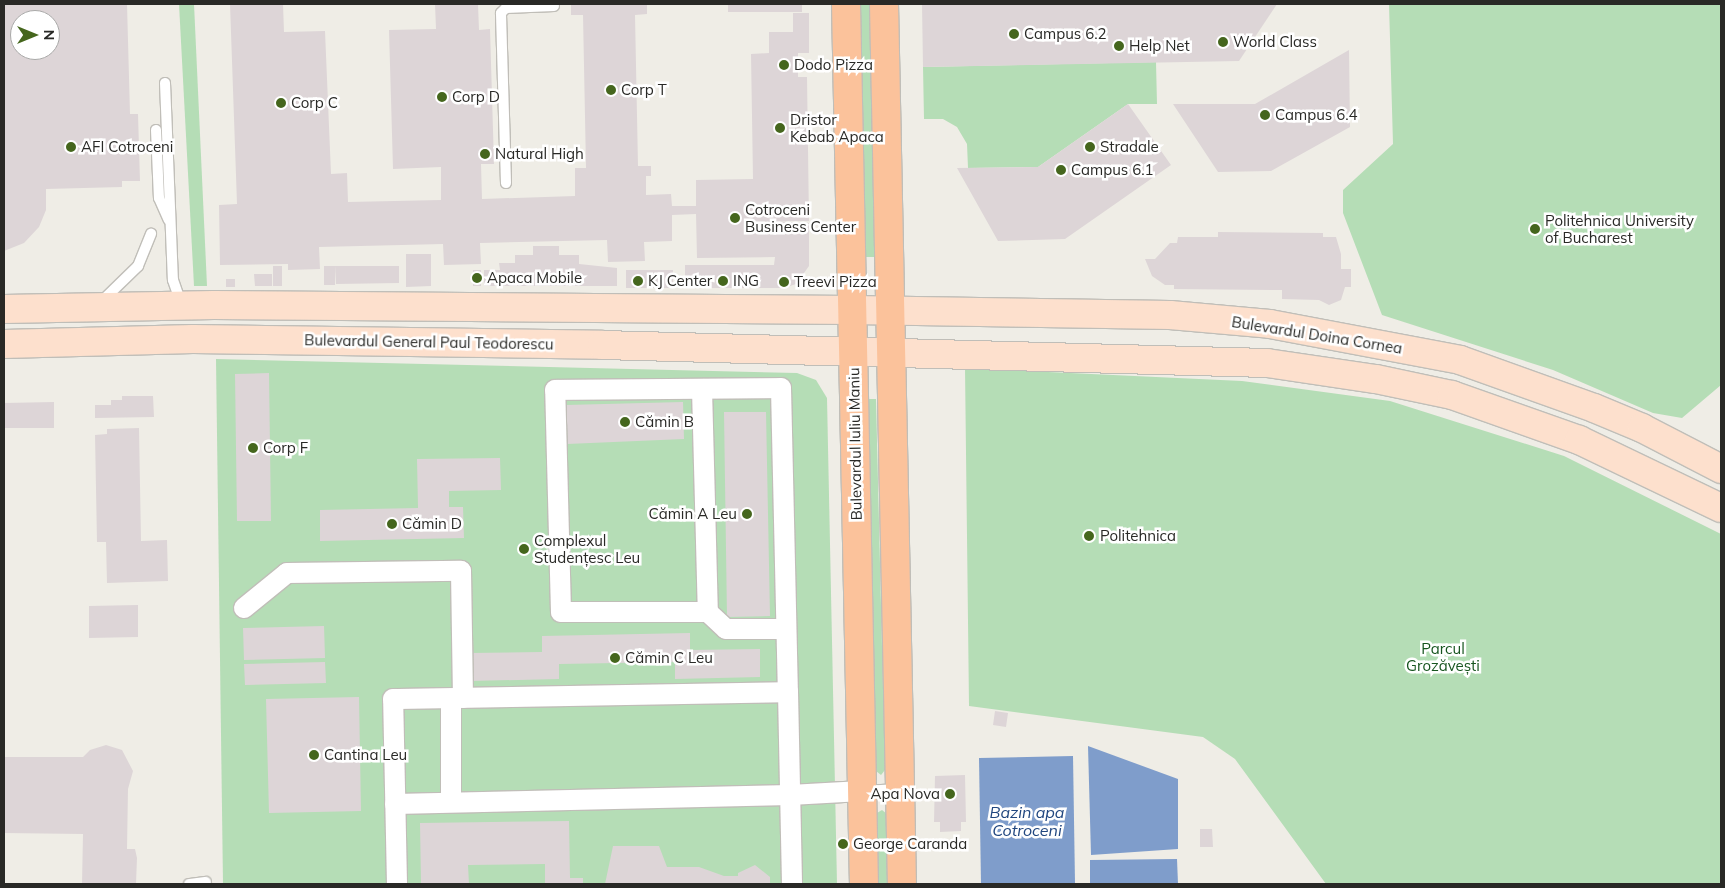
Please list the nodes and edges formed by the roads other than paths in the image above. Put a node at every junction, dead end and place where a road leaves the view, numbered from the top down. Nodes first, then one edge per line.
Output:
1 (846, 4) edge
2 (884, 4) edge
3 (554, 6) dead end
4 (165, 83) dead end
5 (156, 130) dead end
6 (506, 183) dead end
7 (171, 225) junction
8 (151, 234) dead end
9 (181, 305) junction
10 (96, 306) junction
11 (4, 309) edge
12 (853, 310) junction
13 (891, 311) junction
14 (4, 344) edge
15 (854, 351) junction
16 (892, 351) junction
17 (702, 389) junction
18 (1721, 469) edge
19 (1721, 508) edge
20 (244, 608) dead end
21 (708, 612) junction
22 (786, 628) junction
23 (788, 692) junction
24 (457, 699) junction
25 (900, 789) junction
26 (862, 790) junction
27 (790, 795) junction
28 (451, 802) junction
29 (395, 804) junction
30 (206, 882) dead end
31 (188, 884) edge
32 (396, 884) edge
33 (792, 884) edge
34 (864, 884) edge
35 (902, 884) edge

1 - 12 main road, Bulevardul Iuliu Maniu
2 - 13 main road
3 - 6 lane
4 - 7 lane
5 - 7 lane
7 - 9 lane
8 - 10 lane
9 - 10 main road
9 - 12 main road
10 - 11 main road
12 - 13 main road, Bulevardul Doina Cornea
12 - 15 main road, Bulevardul Iuliu Maniu
13 - 16 main road
13 - 18 main road, Bulevardul Doina Cornea
14 - 15 main road, Bulevardul General Paul Teodorescu
15 - 16 main road, Bulevardul General Paul Teodorescu
15 - 26 main road, Bulevardul Iuliu Maniu
16 - 19 main road
16 - 25 main road
17 - 21 street
17 - 21 street
17 - 22 street
20 - 24 street
21 - 22 street
22 - 23 street
23 - 24 street
23 - 27 street
24 - 28 street
24 - 29 street
25 - 26 lane
25 - 35 main road
26 - 27 street
26 - 34 main road, Bulevardul Iuliu Maniu
27 - 28 street
27 - 33 street
28 - 29 street
29 - 32 street
30 - 31 lane

